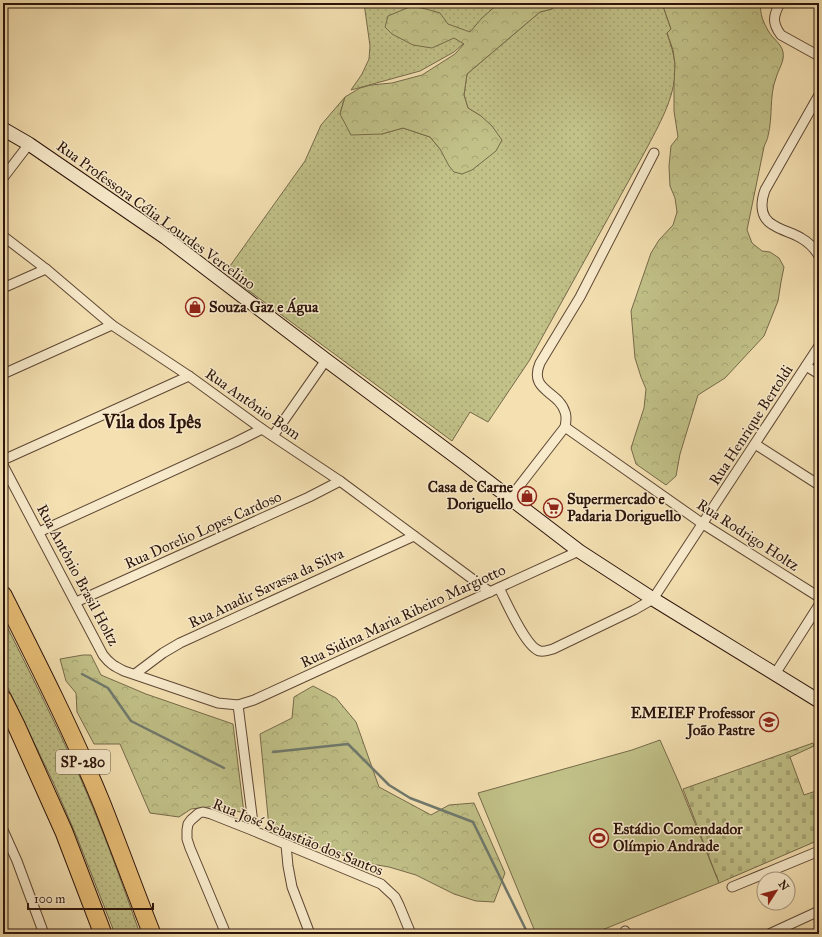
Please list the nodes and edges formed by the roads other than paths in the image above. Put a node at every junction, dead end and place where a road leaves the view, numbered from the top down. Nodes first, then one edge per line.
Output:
1 (780, 3) edge
2 (819, 56) edge
3 (819, 95) edge
4 (3, 129) edge
5 (29, 144) junction
6 (654, 153) dead end
7 (3, 178) edge
8 (3, 236) edge
9 (818, 251) edge
10 (46, 269) junction
11 (3, 288) edge
12 (112, 325) junction
13 (819, 346) edge
14 (326, 360) junction
15 (806, 366) junction
16 (3, 374) edge
17 (819, 374) edge
18 (190, 376) junction
19 (565, 427) junction
20 (262, 429) junction
21 (273, 436) junction
22 (755, 444) junction
23 (3, 460) edge
24 (3, 464) edge
25 (340, 481) junction
26 (819, 485) edge
27 (510, 498) junction
28 (703, 524) junction
29 (40, 532) junction
30 (414, 536) junction
31 (579, 551) junction
32 (499, 588) junction
33 (490, 592) junction
34 (3, 595) edge
35 (819, 597) edge
36 (654, 599) junction
37 (76, 602) junction
38 (819, 605) edge
39 (135, 674) junction
40 (774, 674) junction
41 (3, 699) edge
42 (819, 701) edge
43 (238, 705) junction
44 (3, 830) edge
45 (254, 831) junction
46 (286, 845) junction
47 (819, 851) edge
48 (732, 887) dead end
49 (819, 911) edge
50 (44, 934) edge
51 (103, 934) edge
52 (152, 934) edge
53 (226, 934) edge
54 (310, 934) edge
55 (411, 934) edge
56 (769, 934) edge

1 - 2 street
3 - 9 street
4 - 5 main road, Rua Professora Célia Lourdes Vercelino
5 - 7 street
5 - 14 main road, Rua Professora Célia Lourdes Vercelino
6 - 19 street
8 - 10 street, Rua Antônio Bom
10 - 11 street
10 - 12 street, Rua Antônio Bom
12 - 16 street
12 - 18 street, Rua Antônio Bom
13 - 15 street, Rua Henrique Bertoldi
14 - 21 street
14 - 27 main road, Rua Professora Célia Lourdes Vercelino
15 - 17 street
15 - 22 street, Rua Henrique Bertoldi
18 - 20 street, Rua Antônio Bom
18 - 23 street
19 - 27 street
19 - 28 street, Rua Rodrigo Holtz
20 - 21 street, Rua Antônio Bom
20 - 29 street
21 - 25 street, Rua Antônio Bom
22 - 26 street
22 - 28 street, Rua Henrique Bertoldi
24 - 29 street, Rua Antônio Brasil Holtz
25 - 30 street, Rua Antônio Bom
25 - 37 street, Rua Dorelio Lopes Cardoso
27 - 31 main road, Rua Professora Célia Lourdes Vercelino
28 - 35 street, Rua Rodrigo Holtz
28 - 36 street, Rua Henrique Bertoldi
29 - 37 street, Rua Antônio Brasil Holtz
30 - 33 street, Rua Antônio Bom
30 - 39 street, Rua Anadir Savassa da Silva
31 - 32 street, Rua Sidina Maria Ribeiro Margiotto
31 - 36 main road, Rua Professora Célia Lourdes Vercelino
32 - 33 street, Rua Sidina Maria Ribeiro Margiotto
32 - 36 street
33 - 43 street, Rua Sidina Maria Ribeiro Margiotto
34 - 52 highway, SP-280
36 - 40 main road, Rua Professora Célia Lourdes Vercelino
37 - 39 street, Rua Antônio Brasil Holtz
38 - 40 street
39 - 43 street, Rua Antônio Brasil Holtz
40 - 42 main road, Rua Professora Célia Lourdes Vercelino
41 - 51 highway, SP-280
43 - 45 street
44 - 50 street
45 - 46 street, Rua José Sebastião dos Santos
45 - 53 street, Rua José Sebastião dos Santos
46 - 54 street
46 - 55 street, Rua José Sebastião dos Santos
47 - 48 street
49 - 56 street

